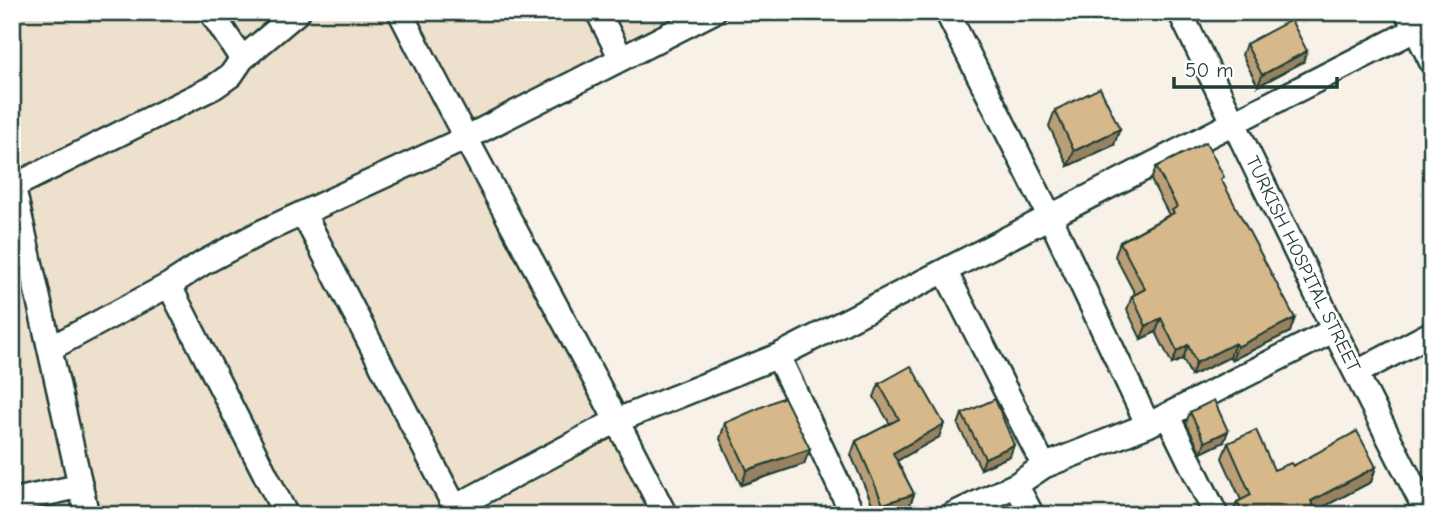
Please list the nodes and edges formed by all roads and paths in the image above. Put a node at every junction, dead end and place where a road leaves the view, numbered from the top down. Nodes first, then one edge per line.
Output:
1 (211, 12) edge
2 (298, 12) edge
3 (400, 12) edge
4 (598, 12) edge
5 (713, 12) edge
6 (947, 12) edge
7 (1180, 12) edge
8 (1418, 21) edge
9 (621, 58) junction
10 (242, 59) junction
11 (1432, 63) edge
12 (1235, 122) junction
13 (464, 139) junction
14 (13, 184) edge
15 (303, 214) junction
16 (1050, 217) junction
17 (945, 271) junction
18 (169, 285) junction
19 (1334, 330) junction
20 (1432, 333) edge
21 (51, 348) junction
22 (778, 356) junction
23 (1356, 373) junction
24 (618, 420) junction
25 (1158, 420) junction
26 (1044, 466) junction
27 (1016, 485) junction
28 (81, 486) junction
29 (12, 501) edge
30 (457, 511) edge
31 (87, 515) edge
32 (286, 515) edge
33 (665, 515) edge
34 (853, 515) edge
35 (952, 515) edge
36 (1032, 515) edge
37 (1216, 515) edge
38 (1428, 515) edge

1 - 10 street
2 - 10 street
3 - 13 street
4 - 9 street
5 - 9 street
6 - 16 street
7 - 12 street, TURKISH HOSPITAL STREET
8 - 11 street
8 - 12 street
9 - 13 street
10 - 14 street
12 - 16 street
12 - 19 street, TURKISH HOSPITAL STREET
13 - 15 street
13 - 24 street
14 - 21 street
15 - 18 street
15 - 30 street
16 - 17 street
16 - 25 street
17 - 22 street
17 - 26 street
18 - 21 street
18 - 32 street
19 - 23 street, TURKISH HOSPITAL STREET
19 - 25 street
20 - 23 street
21 - 28 street
22 - 24 street
22 - 34 street
23 - 38 street, TURKISH HOSPITAL STREET
24 - 30 street
24 - 33 street
25 - 26 street
25 - 37 street
26 - 27 street
27 - 35 street
27 - 36 street
28 - 29 street
28 - 31 street

